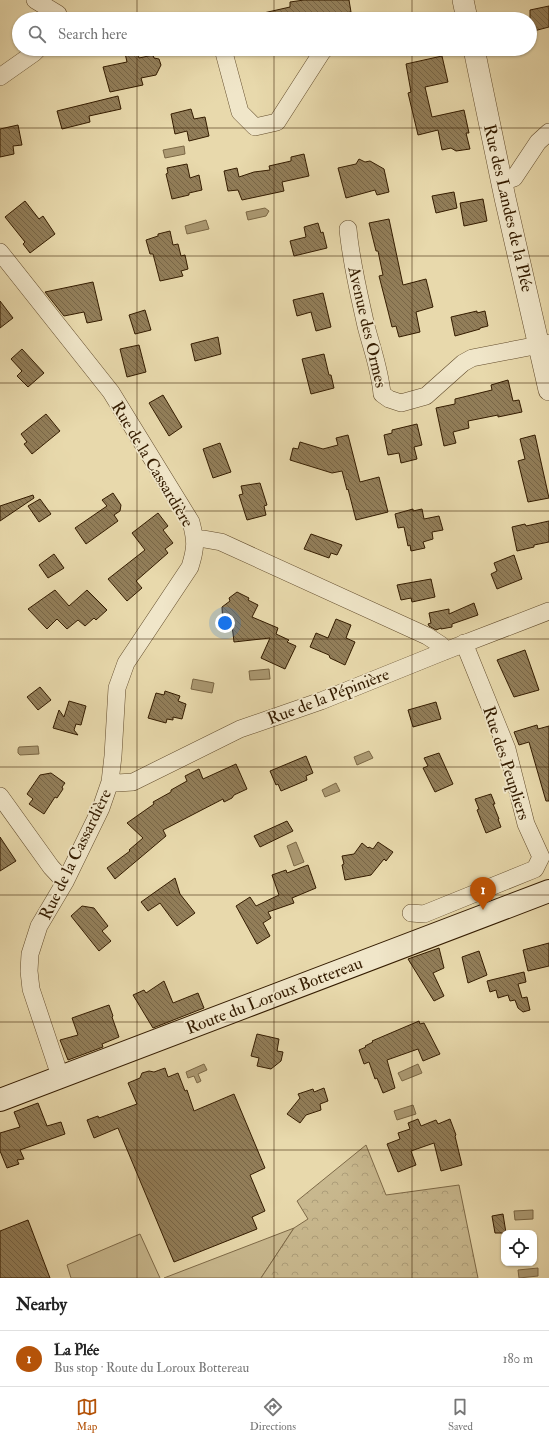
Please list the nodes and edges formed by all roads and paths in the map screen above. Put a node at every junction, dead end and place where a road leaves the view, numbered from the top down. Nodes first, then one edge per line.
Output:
1 (35, 0) edge
2 (463, 0) edge
3 (58, 11) edge
4 (466, 12) edge
5 (31, 56) edge
6 (225, 56) edge
7 (320, 56) edge
8 (475, 56) edge
9 (0, 77) edge
10 (549, 132) edge
11 (502, 182) junction
12 (348, 230) dead end
13 (0, 252) edge
14 (544, 344) edge
15 (549, 390) edge
16 (196, 539) junction
17 (549, 611) edge
18 (464, 643) junction
19 (445, 651) junction
20 (110, 782) junction
21 (0, 796) edge
22 (65, 882) junction
23 (549, 891) edge
24 (410, 913) dead end
25 (60, 1076) junction
26 (0, 1100) edge

1 - 3 street
2 - 4 street
5 - 9 street
6 - 7 street
8 - 11 street, Rue des Landes de la Plée
10 - 11 street
11 - 14 street, Rue des Landes de la Plée
12 - 14 street, Avenue des Ormes
13 - 16 street, Rue de la Cassardière
14 - 15 street, Rue des Landes de la Plée
16 - 19 street
16 - 20 street, Rue de la Cassardière
17 - 18 street, Rue de la Pépinière
18 - 19 street, Rue de la Pépinière
18 - 24 street, Rue des Peupliers
19 - 20 street, Rue de la Pépinière
20 - 22 street, Rue de la Cassardière
21 - 22 street
22 - 25 street, Rue de la Cassardière
23 - 25 main road, Route du Loroux Bottereau
25 - 26 main road, Route du Loroux Bottereau

